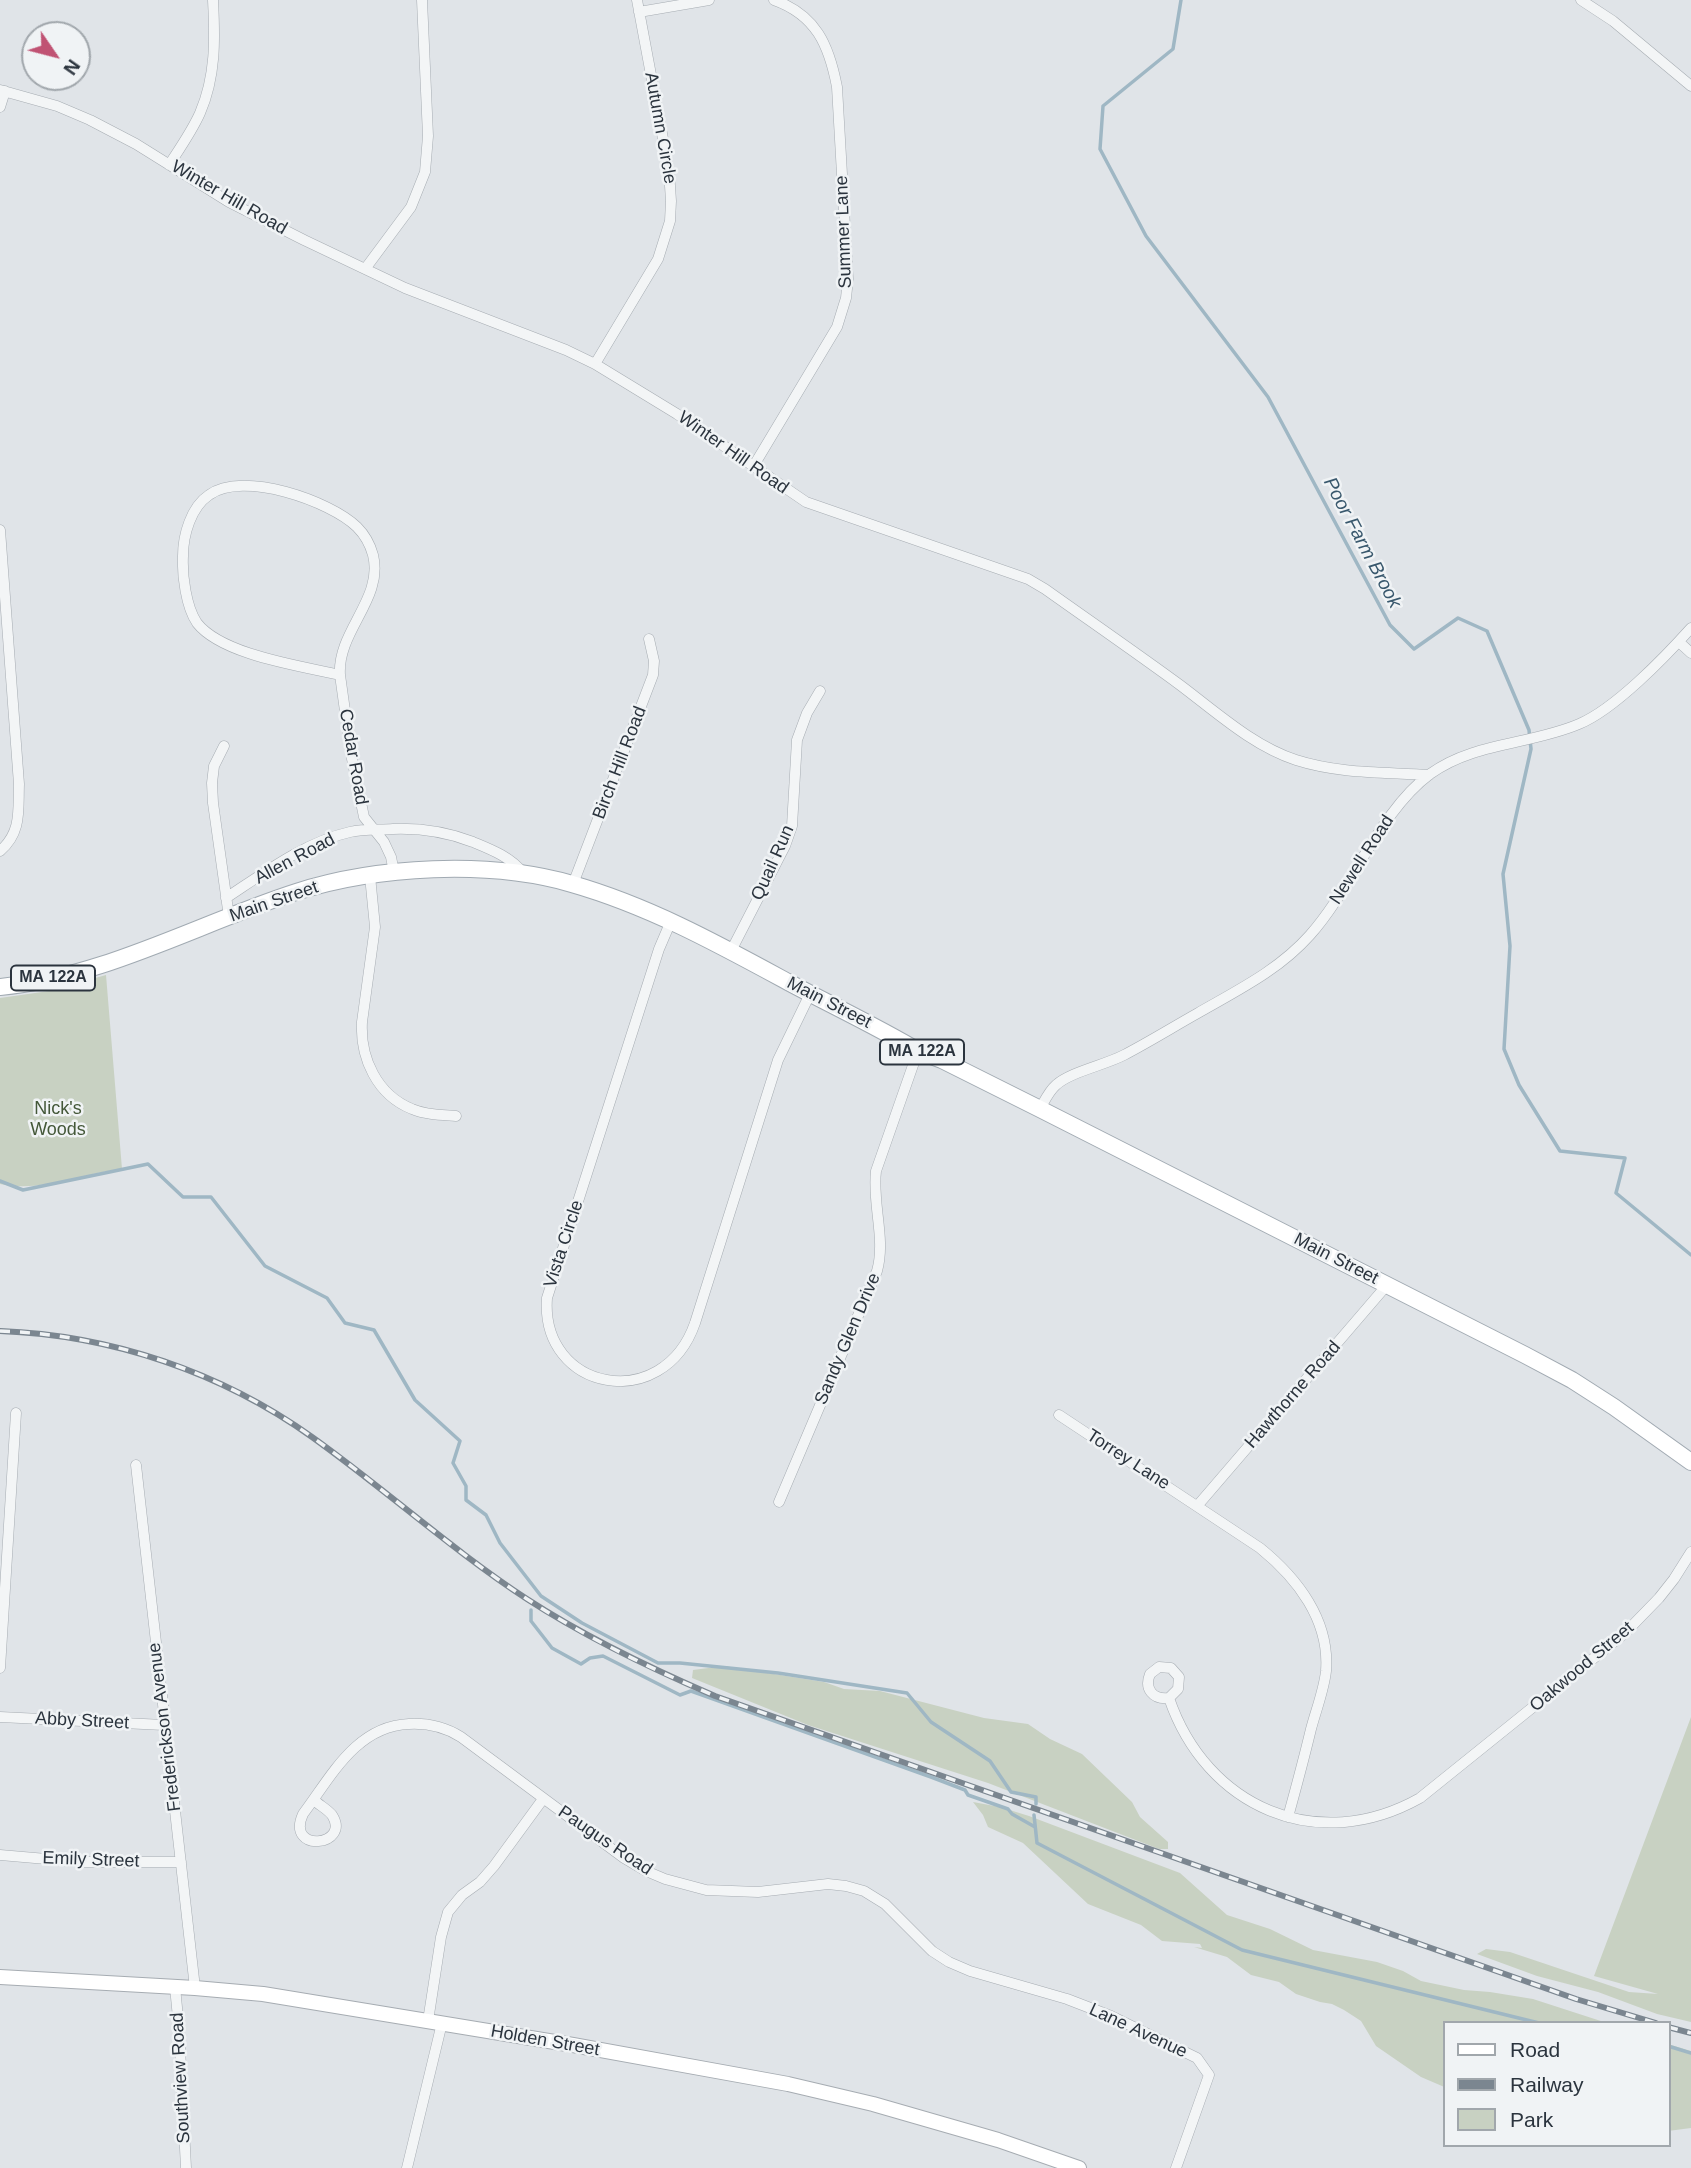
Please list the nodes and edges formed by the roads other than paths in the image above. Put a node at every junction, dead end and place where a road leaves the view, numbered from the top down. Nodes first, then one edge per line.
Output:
1 (214, 0) edge
2 (422, 0) edge
3 (636, 0) edge
4 (709, 0) edge
5 (774, 0) edge
6 (1581, 0) edge
7 (639, 12) junction
8 (1691, 86) edge
9 (3, 90) edge
10 (0, 107) edge
11 (169, 165) junction
12 (365, 269) junction
13 (595, 365) junction
14 (753, 467) junction
15 (0, 530) edge
16 (1691, 628) edge
17 (649, 639) dead end
18 (1679, 642) junction
19 (1691, 653) edge
20 (340, 675) junction
21 (820, 691) dead end
22 (224, 746) dead end
23 (1429, 775) junction
24 (373, 830) junction
25 (0, 851) edge
26 (394, 872) junction
27 (523, 874) junction
28 (370, 876) junction
29 (573, 884) junction
30 (226, 898) junction
31 (229, 917) junction
32 (671, 921) junction
33 (732, 951) junction
34 (0, 987) edge
35 (810, 994) junction
36 (918, 1051) junction
37 (1040, 1109) junction
38 (456, 1116) dead end
39 (1387, 1285) junction
40 (16, 1413) dead end
41 (1059, 1415) dead end
42 (1691, 1462) edge
43 (135, 1465) dead end
44 (779, 1502) dead end
45 (1198, 1505) junction
46 (1691, 1552) edge
47 (0, 1668) edge
48 (1169, 1698) dead end
49 (0, 1717) edge
50 (164, 1725) junction
51 (543, 1799) junction
52 (314, 1800) dead end
53 (1288, 1817) junction
54 (0, 1855) edge
55 (181, 1862) junction
56 (0, 1977) edge
57 (1006, 1981) joint
58 (175, 1987) junction
59 (195, 1988) junction
60 (435, 2022) junction
61 (186, 2168) edge
62 (407, 2168) edge
63 (1079, 2168) edge
64 (1176, 2168) edge

1 - 11 street
2 - 12 street
3 - 7 street, Autumn Circle
4 - 7 street
5 - 14 street, Summer Lane
6 - 8 street
7 - 13 street, Autumn Circle
9 - 10 street
9 - 11 street, Winter Hill Road
11 - 12 street, Winter Hill Road
12 - 13 street, Winter Hill Road
13 - 14 street, Winter Hill Road
14 - 23 street, Winter Hill Road
15 - 25 street
16 - 18 street, Newell Road
17 - 29 street, Birch Hill Road
18 - 19 street
18 - 23 street, Newell Road
20 - 20 street, Cedar Road
20 - 24 street, Cedar Road
21 - 33 street, Quail Run
22 - 30 street
23 - 37 street, Newell Road
24 - 26 street, Cedar Road
24 - 27 street, Allen Road
24 - 30 street, Allen Road
26 - 27 main road, Main Street / MA 122A
26 - 28 main road, Main Street / MA 122A
27 - 29 main road, Main Street / MA 122A
28 - 31 main road, Main Street / MA 122A
28 - 38 street
29 - 32 main road, Main Street / MA 122A
30 - 31 street
31 - 34 main road, Main Street / MA 122A
32 - 33 main road, Main Street / MA 122A
32 - 35 street, Vista Circle
33 - 35 main road, Main Street / MA 122A
35 - 36 main road, Main Street / MA 122A
36 - 37 main road, Main Street / MA 122A
36 - 44 street, Sandy Glen Drive
37 - 39 main road, Main Street / MA 122A
39 - 42 main road, Main Street / MA 122A
39 - 45 street, Hawthorne Road
40 - 47 street
41 - 45 street, Torrey Lane
43 - 50 street, Frederickson Avenue
45 - 53 street, Torrey Lane
46 - 53 street, Oakwood Street
48 - 53 street, Oakwood Street
49 - 50 street, Abby Street
50 - 55 street, Frederickson Avenue
51 - 52 street, Paugus Road
51 - 57 street, Paugus Road
51 - 60 street
54 - 55 street, Emily Street
55 - 59 street, Frederickson Avenue
56 - 58 main road, Holden Street
57 - 64 street, Lane Avenue
58 - 59 main road, Holden Street
58 - 61 street, Southview Road
59 - 60 main road, Holden Street
60 - 62 street
60 - 63 main road, Holden Street

